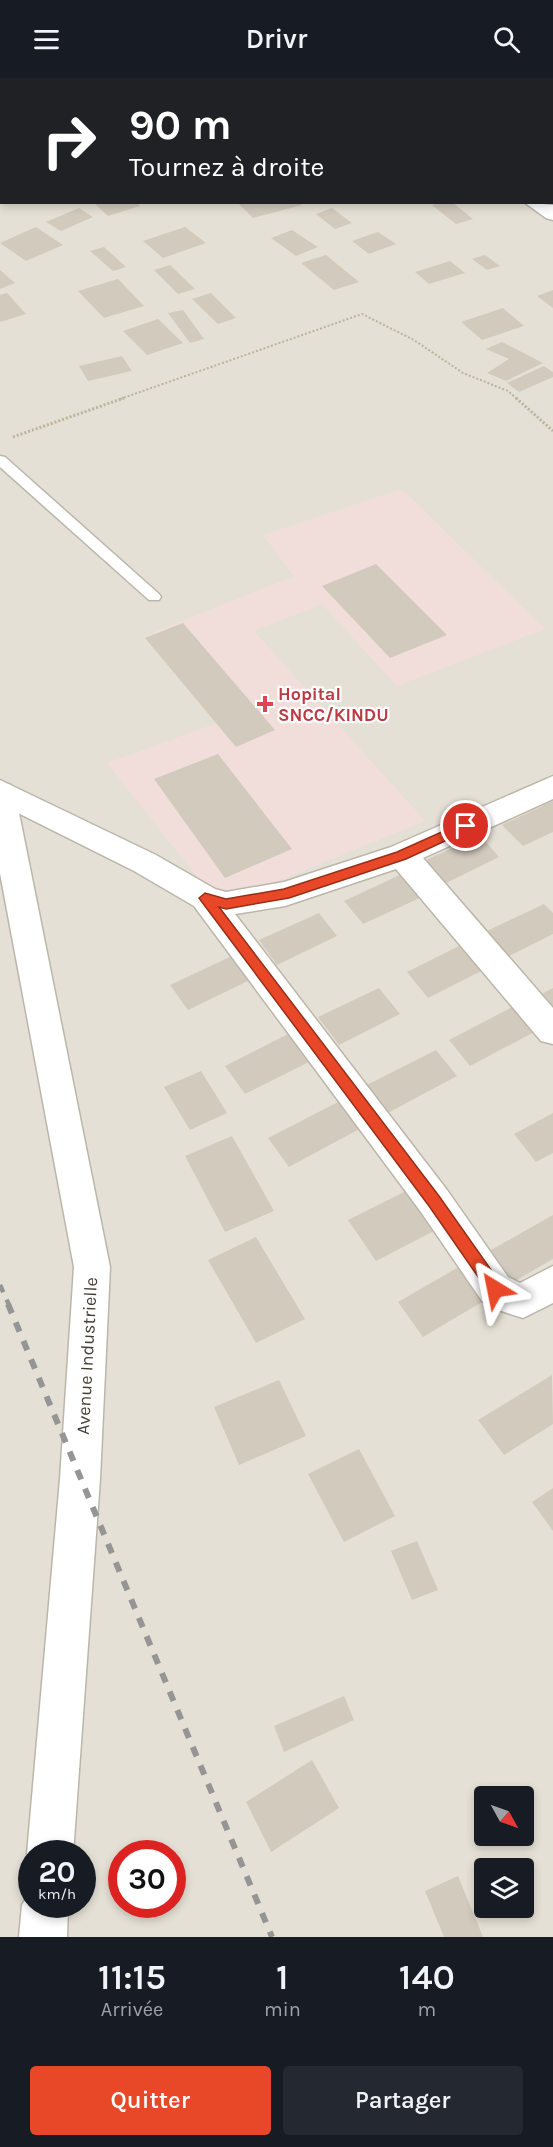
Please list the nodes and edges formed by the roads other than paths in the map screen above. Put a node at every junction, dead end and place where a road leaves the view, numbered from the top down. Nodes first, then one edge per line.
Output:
1 (537, 204) edge
2 (553, 214) edge
3 (0, 460) edge
4 (154, 597) dead end
5 (553, 787) edge
6 (0, 792) edge
7 (402, 855) junction
8 (205, 898) junction
9 (553, 1031) edge
10 (553, 1283) edge
11 (51, 1840) edge
12 (44, 1918) edge
13 (43, 1937) edge

1 - 2 street
3 - 4 lane
5 - 7 street
6 - 8 street
6 - 11 street, Avenue Industrielle
7 - 8 street
7 - 9 street
8 - 10 street
12 - 13 street

